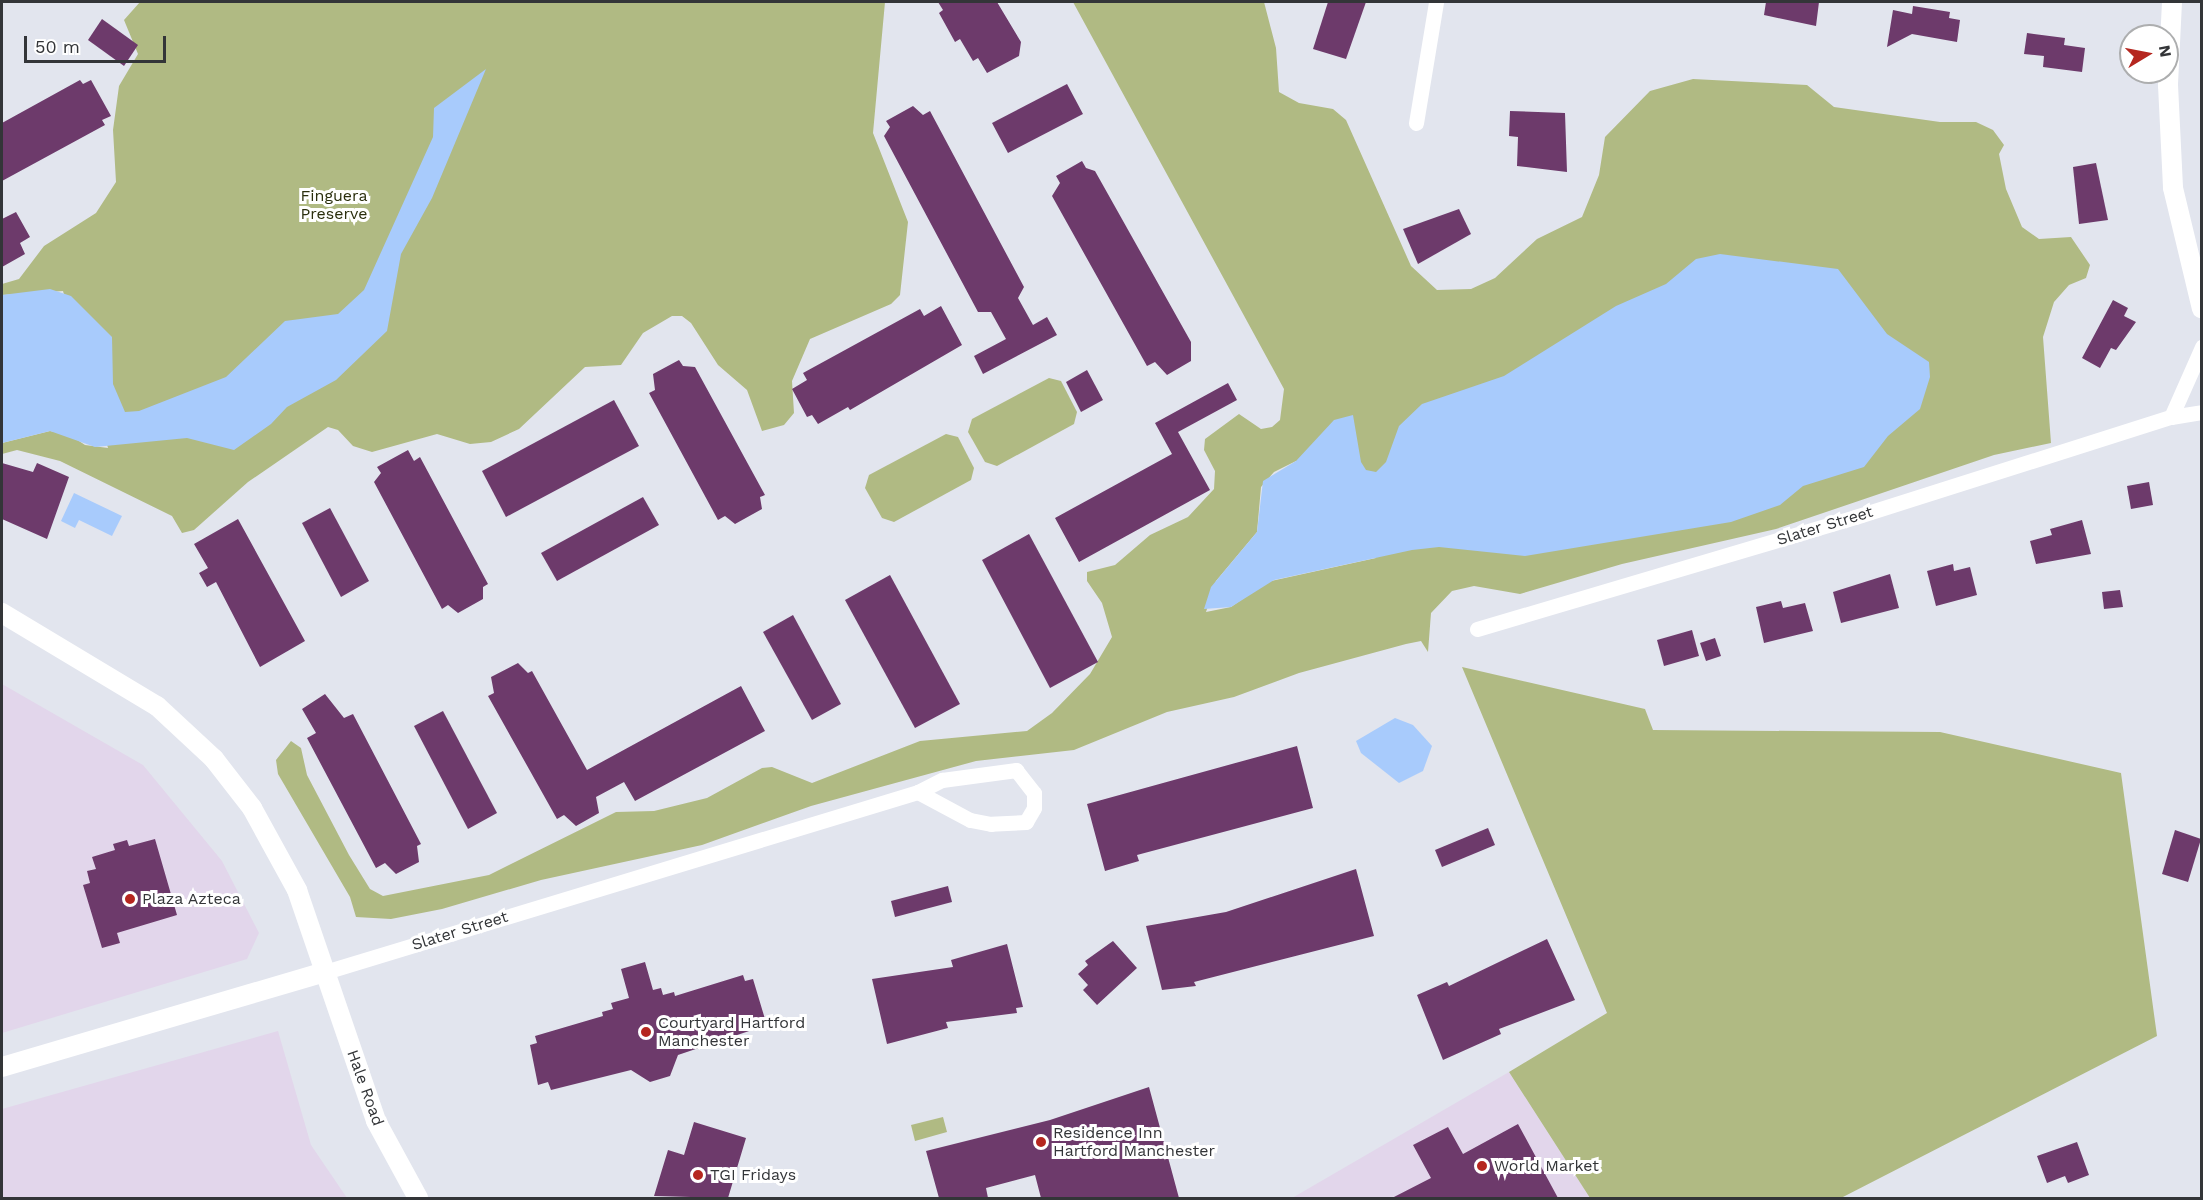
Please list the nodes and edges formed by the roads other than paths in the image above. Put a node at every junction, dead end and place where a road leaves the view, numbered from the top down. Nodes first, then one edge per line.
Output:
1 (1436, 2) edge
2 (2172, 2) edge
3 (1416, 123) dead end
4 (2202, 309) edge
5 (2202, 347) edge
6 (2202, 412) edge
7 (2170, 417) junction
8 (2, 613) edge
9 (1477, 628) dead end
10 (918, 792) junction
11 (325, 972) junction
12 (2, 1067) edge
13 (418, 1198) edge

1 - 3 street
2 - 4 street
5 - 7 street
6 - 7 street, Slater Street
7 - 9 street, Slater Street
8 - 11 street, Hale Road
10 - 10 street, Slater Street
10 - 11 street, Slater Street
11 - 12 street, Slater Street
11 - 13 street, Hale Road

